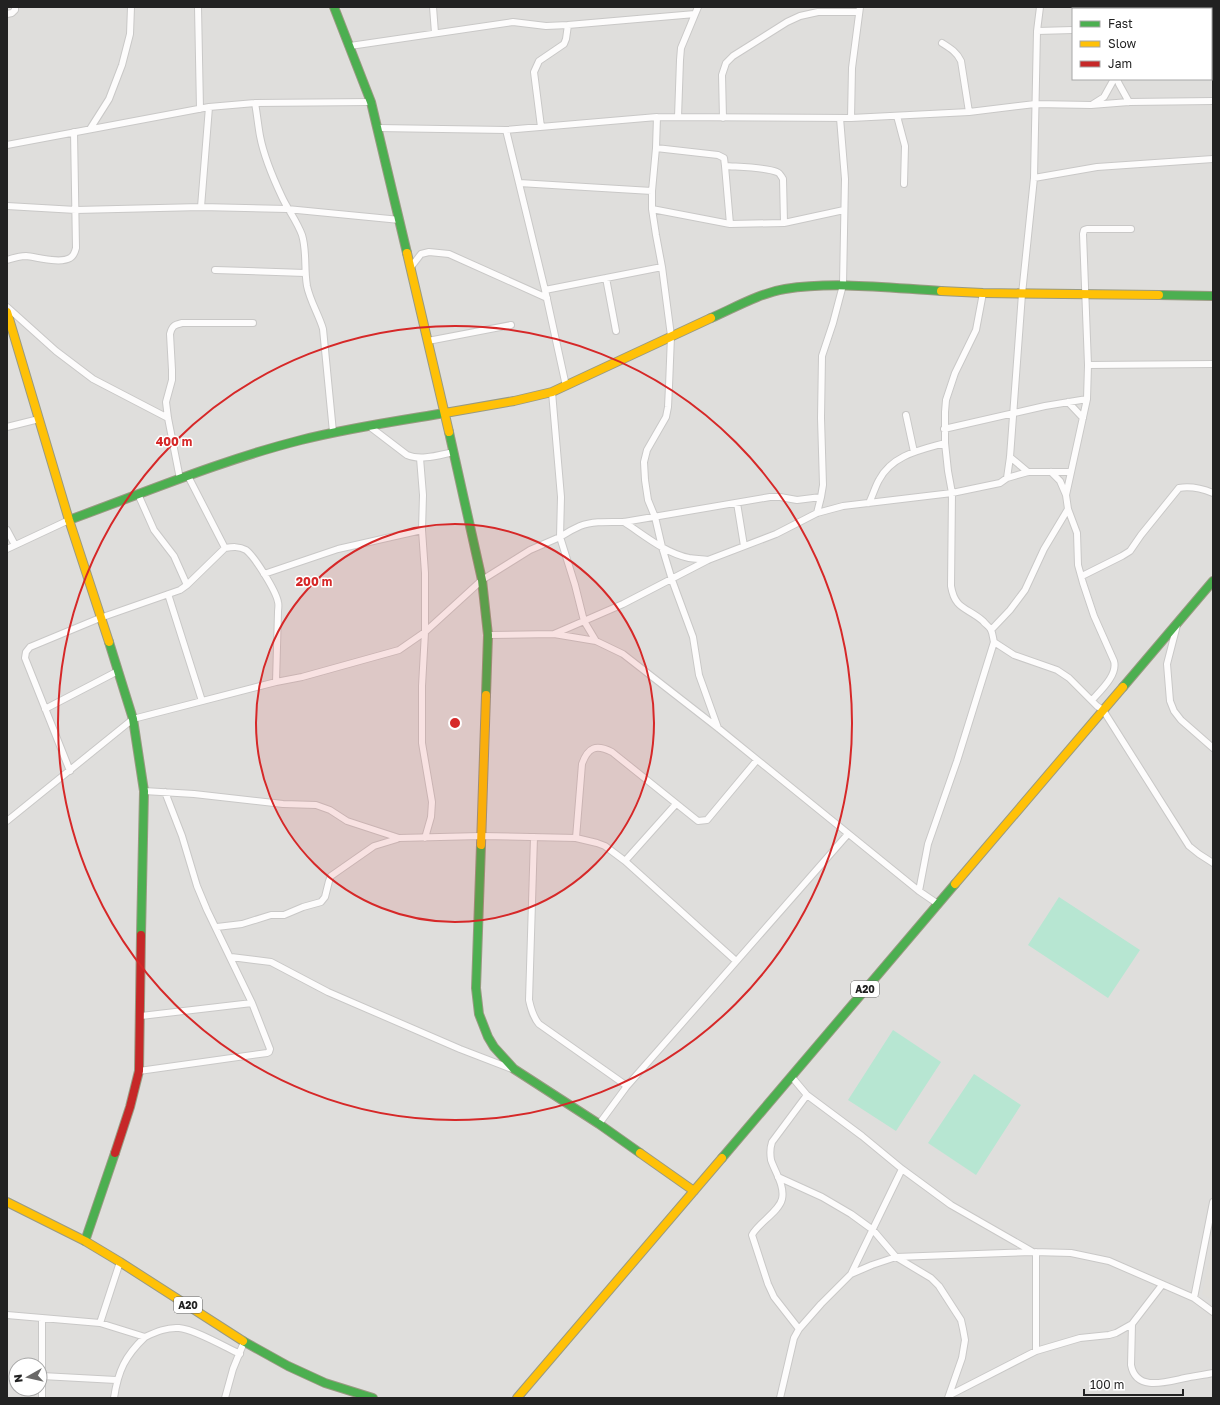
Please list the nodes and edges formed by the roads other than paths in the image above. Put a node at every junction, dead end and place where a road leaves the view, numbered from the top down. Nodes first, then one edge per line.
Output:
1 (15, 7) edge
2 (131, 7) edge
3 (198, 7) edge
4 (334, 7) edge
5 (433, 7) edge
6 (698, 7) edge
7 (1040, 7) edge
8 (860, 9) edge
9 (7, 14) edge
10 (695, 14) junction
11 (568, 25) junction
12 (1072, 30) edge
13 (1037, 31) junction
14 (435, 33) junction
15 (942, 43) dead end
16 (350, 46) junction
17 (1113, 80) edge
18 (1117, 80) edge
19 (1213, 101) edge
20 (371, 102) junction
21 (1129, 102) junction
22 (255, 103) junction
23 (1035, 104) junction
24 (1091, 105) junction
25 (209, 108) junction
26 (200, 109) junction
27 (969, 112) junction
28 (896, 116) junction
29 (678, 117) junction
30 (657, 118) junction
31 (723, 118) junction
32 (840, 118) junction
33 (851, 118) junction
34 (541, 127) junction
35 (378, 128) junction
36 (90, 129) junction
37 (506, 130) junction
38 (74, 132) junction
39 (7, 146) edge
40 (656, 148) junction
41 (1213, 160) edge
42 (725, 166) junction
43 (1034, 178) junction
44 (519, 183) junction
45 (904, 184) dead end
46 (652, 191) junction
47 (7, 206) edge
48 (201, 208) junction
49 (652, 209) junction
50 (76, 210) junction
51 (287, 210) junction
52 (844, 210) junction
53 (400, 220) junction
54 (784, 223) junction
55 (730, 224) junction
56 (1131, 229) dead end
57 (7, 260) edge
58 (662, 266) junction
59 (411, 268) junction
60 (215, 270) dead end
61 (305, 273) junction
62 (606, 278) junction
63 (843, 285) junction
64 (545, 290) junction
65 (983, 293) junction
66 (1022, 294) junction
67 (1085, 295) junction
68 (1213, 296) edge
69 (547, 298) junction
70 (7, 307) edge
71 (7, 312) edge
72 (252, 323) dead end
73 (511, 325) dead end
74 (616, 331) dead end
75 (671, 336) junction
76 (428, 341) junction
77 (1213, 364) edge
78 (1088, 365) junction
79 (566, 386) junction
80 (552, 392) junction
81 (1087, 399) junction
82 (1068, 402) junction
83 (1012, 412) junction
84 (445, 413) junction
85 (906, 415) dead end
86 (168, 418) junction
87 (1083, 418) junction
88 (39, 419) junction
89 (369, 426) junction
90 (7, 427) edge
91 (944, 428) junction
92 (332, 432) junction
93 (945, 443) junction
94 (454, 452) junction
95 (914, 452) junction
96 (1010, 457) junction
97 (420, 458) junction
98 (1028, 472) junction
99 (1051, 472) junction
100 (1070, 472) junction
101 (188, 476) junction
102 (1007, 478) junction
103 (180, 479) junction
104 (952, 493) junction
105 (1213, 493) edge
106 (138, 494) junction
107 (1066, 495) junction
108 (821, 497) junction
109 (737, 503) junction
110 (869, 503) junction
111 (1068, 509) junction
112 (817, 513) junction
113 (655, 517) junction
114 (69, 520) junction
115 (624, 522) junction
116 (7, 530) edge
117 (422, 530) junction
118 (560, 537) junction
119 (15, 545) junction
120 (744, 546) junction
121 (662, 547) junction
122 (225, 548) junction
123 (7, 549) edge
124 (708, 560) junction
125 (264, 574) junction
126 (1082, 576) junction
127 (482, 580) junction
128 (672, 580) junction
129 (1213, 581) edge
130 (187, 585) junction
131 (168, 594) junction
132 (100, 618) junction
133 (1179, 620) junction
134 (584, 621) junction
135 (991, 630) junction
136 (425, 632) junction
137 (554, 634) junction
138 (488, 635) junction
139 (596, 640) junction
140 (994, 642) junction
141 (118, 671) junction
142 (276, 682) junction
143 (1092, 700) junction
144 (202, 702) junction
145 (45, 709) junction
146 (1102, 710) junction
147 (133, 719) junction
148 (718, 728) junction
149 (1213, 748) edge
150 (757, 760) junction
151 (70, 771) junction
152 (144, 791) junction
153 (165, 792) junction
154 (676, 804) junction
155 (7, 821) edge
156 (848, 834) junction
157 (480, 836) junction
158 (534, 837) junction
159 (399, 838) junction
160 (425, 838) junction
161 (576, 838) junction
162 (625, 862) junction
163 (1213, 863) edge
164 (919, 891) junction
165 (938, 904) junction
166 (216, 927) junction
167 (231, 957) junction
168 (736, 961) junction
169 (252, 1003) junction
170 (141, 1016) junction
171 (514, 1069) junction
172 (139, 1070) junction
173 (791, 1076) junction
174 (627, 1086) junction
175 (807, 1095) junction
176 (599, 1124) junction
177 (902, 1169) junction
178 (778, 1176) junction
179 (694, 1191) junction
180 (7, 1202) edge
181 (1213, 1202) edge
182 (873, 1230) junction
183 (85, 1241) junction
184 (1035, 1252) junction
185 (896, 1256) junction
186 (120, 1262) junction
187 (852, 1274) junction
188 (1162, 1285) junction
189 (1194, 1298) junction
190 (1213, 1312) edge
191 (7, 1315) edge
192 (42, 1318) junction
193 (100, 1323) junction
194 (1132, 1324) junction
195 (799, 1329) junction
196 (145, 1337) junction
197 (244, 1342) junction
198 (1036, 1350) junction
199 (240, 1354) junction
200 (42, 1357) edge
201 (1213, 1373) edge
202 (48, 1376) edge
203 (116, 1380) junction
204 (949, 1397) edge
205 (114, 1398) edge
206 (226, 1398) edge
207 (373, 1398) edge
208 (517, 1398) edge
209 (780, 1398) edge

1 - 9 street
2 - 36 street
3 - 26 street
4 - 16 street
5 - 14 street
6 - 10 street
7 - 13 street
8 - 31 street
8 - 33 street
10 - 11 street
10 - 29 street
11 - 14 street
11 - 34 street
12 - 13 street
13 - 23 street
14 - 16 street
15 - 27 street
16 - 20 street
17 - 24 street
18 - 21 street
19 - 21 street
20 - 22 street
20 - 35 street
21 - 24 street
22 - 25 street
22 - 51 street
23 - 24 street
23 - 27 street
23 - 43 street
25 - 26 street
25 - 48 street
26 - 36 street
27 - 28 street
28 - 33 street
28 - 45 street
29 - 30 street
29 - 31 street
30 - 34 street
30 - 40 street
31 - 32 street
32 - 33 street
32 - 52 street
34 - 37 street
35 - 37 street
35 - 53 street
36 - 38 street
37 - 44 street
38 - 39 street
38 - 50 street
40 - 42 street
40 - 46 street
41 - 43 street
42 - 54 street
42 - 55 street
43 - 66 street
44 - 46 street
44 - 64 street
46 - 49 street
47 - 50 street
48 - 50 street
48 - 51 street
49 - 55 street
49 - 58 street
50 - 57 street
51 - 53 street
51 - 61 street
52 - 54 street
52 - 63 street
53 - 59 street
54 - 55 street
56 - 67 street
58 - 62 street
58 - 75 street
59 - 69 street
59 - 76 street
60 - 61 street
61 - 92 street
62 - 64 street
62 - 74 street
63 - 65 street
63 - 75 street
63 - 108 street
64 - 69 street
65 - 66 street
65 - 91 street
66 - 67 street
66 - 83 street
67 - 68 street
67 - 78 street
69 - 79 street
70 - 86 street
71 - 88 street
72 - 86 street
73 - 76 street
75 - 79 street
75 - 113 street
76 - 84 street
77 - 78 street
78 - 81 street
79 - 80 street
80 - 84 street
80 - 118 street
81 - 82 street
81 - 87 street
82 - 83 street
82 - 87 street
83 - 91 street
83 - 96 street
84 - 89 street
84 - 94 street
85 - 95 street
86 - 103 street
87 - 100 street
88 - 90 street
88 - 114 street
89 - 92 street
89 - 97 street
91 - 93 street
92 - 101 street
93 - 95 street
93 - 104 street
94 - 97 street
94 - 127 street
95 - 110 street
96 - 98 street
96 - 102 street
97 - 117 street
98 - 99 street
98 - 102 street
99 - 100 street
99 - 107 street
100 - 107 street
101 - 103 street
101 - 122 street
102 - 104 street
103 - 106 street
104 - 110 street
104 - 135 street
105 - 126 street
106 - 114 street
106 - 130 street
107 - 111 street
108 - 109 street
108 - 112 street
109 - 113 street
109 - 120 street
110 - 112 street
111 - 126 street
111 - 135 street
112 - 120 street
113 - 115 street
113 - 121 street
114 - 119 street
114 - 132 street
115 - 118 street
115 - 121 street
116 - 119 street
117 - 125 street
117 - 136 street
118 - 127 street
118 - 134 street
119 - 123 street
120 - 124 street
121 - 124 street
121 - 128 street
122 - 125 street
122 - 130 street
124 - 128 street
125 - 142 street
126 - 143 street
127 - 136 street
127 - 138 street
128 - 134 street
128 - 148 street
129 - 133 street, A20
130 - 131 street
131 - 132 street
131 - 144 street
132 - 141 street
132 - 145 street
133 - 146 street, A20
133 - 149 street
134 - 137 street
134 - 139 street
135 - 140 street
136 - 142 street
136 - 160 street
137 - 138 street
137 - 139 street
138 - 157 street
139 - 148 street
140 - 143 street
140 - 164 street
141 - 145 street
141 - 147 street
142 - 144 street
143 - 146 street
144 - 147 street
145 - 151 street
146 - 163 street
146 - 165 street, A20
147 - 151 street
147 - 152 street
148 - 150 street
150 - 154 street
150 - 156 street
151 - 155 street
152 - 153 street
152 - 170 street
153 - 159 street
153 - 166 street
154 - 161 street
154 - 162 street
156 - 164 street
156 - 168 street
157 - 158 street
157 - 160 street
157 - 171 street
158 - 161 street
158 - 174 street
159 - 160 street
159 - 166 street
161 - 162 street
162 - 168 street
164 - 165 street
165 - 173 street, A20
166 - 167 street
167 - 169 street
167 - 171 street
168 - 174 street
169 - 170 street
169 - 172 street
170 - 172 street
171 - 176 street
172 - 183 street
173 - 175 street
173 - 179 street, A20
174 - 176 street
175 - 177 street
175 - 178 street
176 - 179 street
177 - 182 street
177 - 184 street
178 - 182 street
178 - 195 street
179 - 208 street, A20
180 - 183 street, A20
181 - 189 street
182 - 185 street
182 - 187 street
183 - 186 street, A20
184 - 185 street
184 - 188 street
184 - 198 street
185 - 187 street
185 - 204 street
186 - 193 street
186 - 197 street, A20
187 - 195 street
188 - 189 street
188 - 194 street
189 - 190 street
191 - 192 street
192 - 193 street
192 - 200 street
193 - 196 street
194 - 198 street
194 - 201 street
195 - 209 street
196 - 199 street
196 - 203 street
197 - 199 street
197 - 207 street, A20
198 - 204 street
199 - 206 street
202 - 203 street
203 - 205 street

